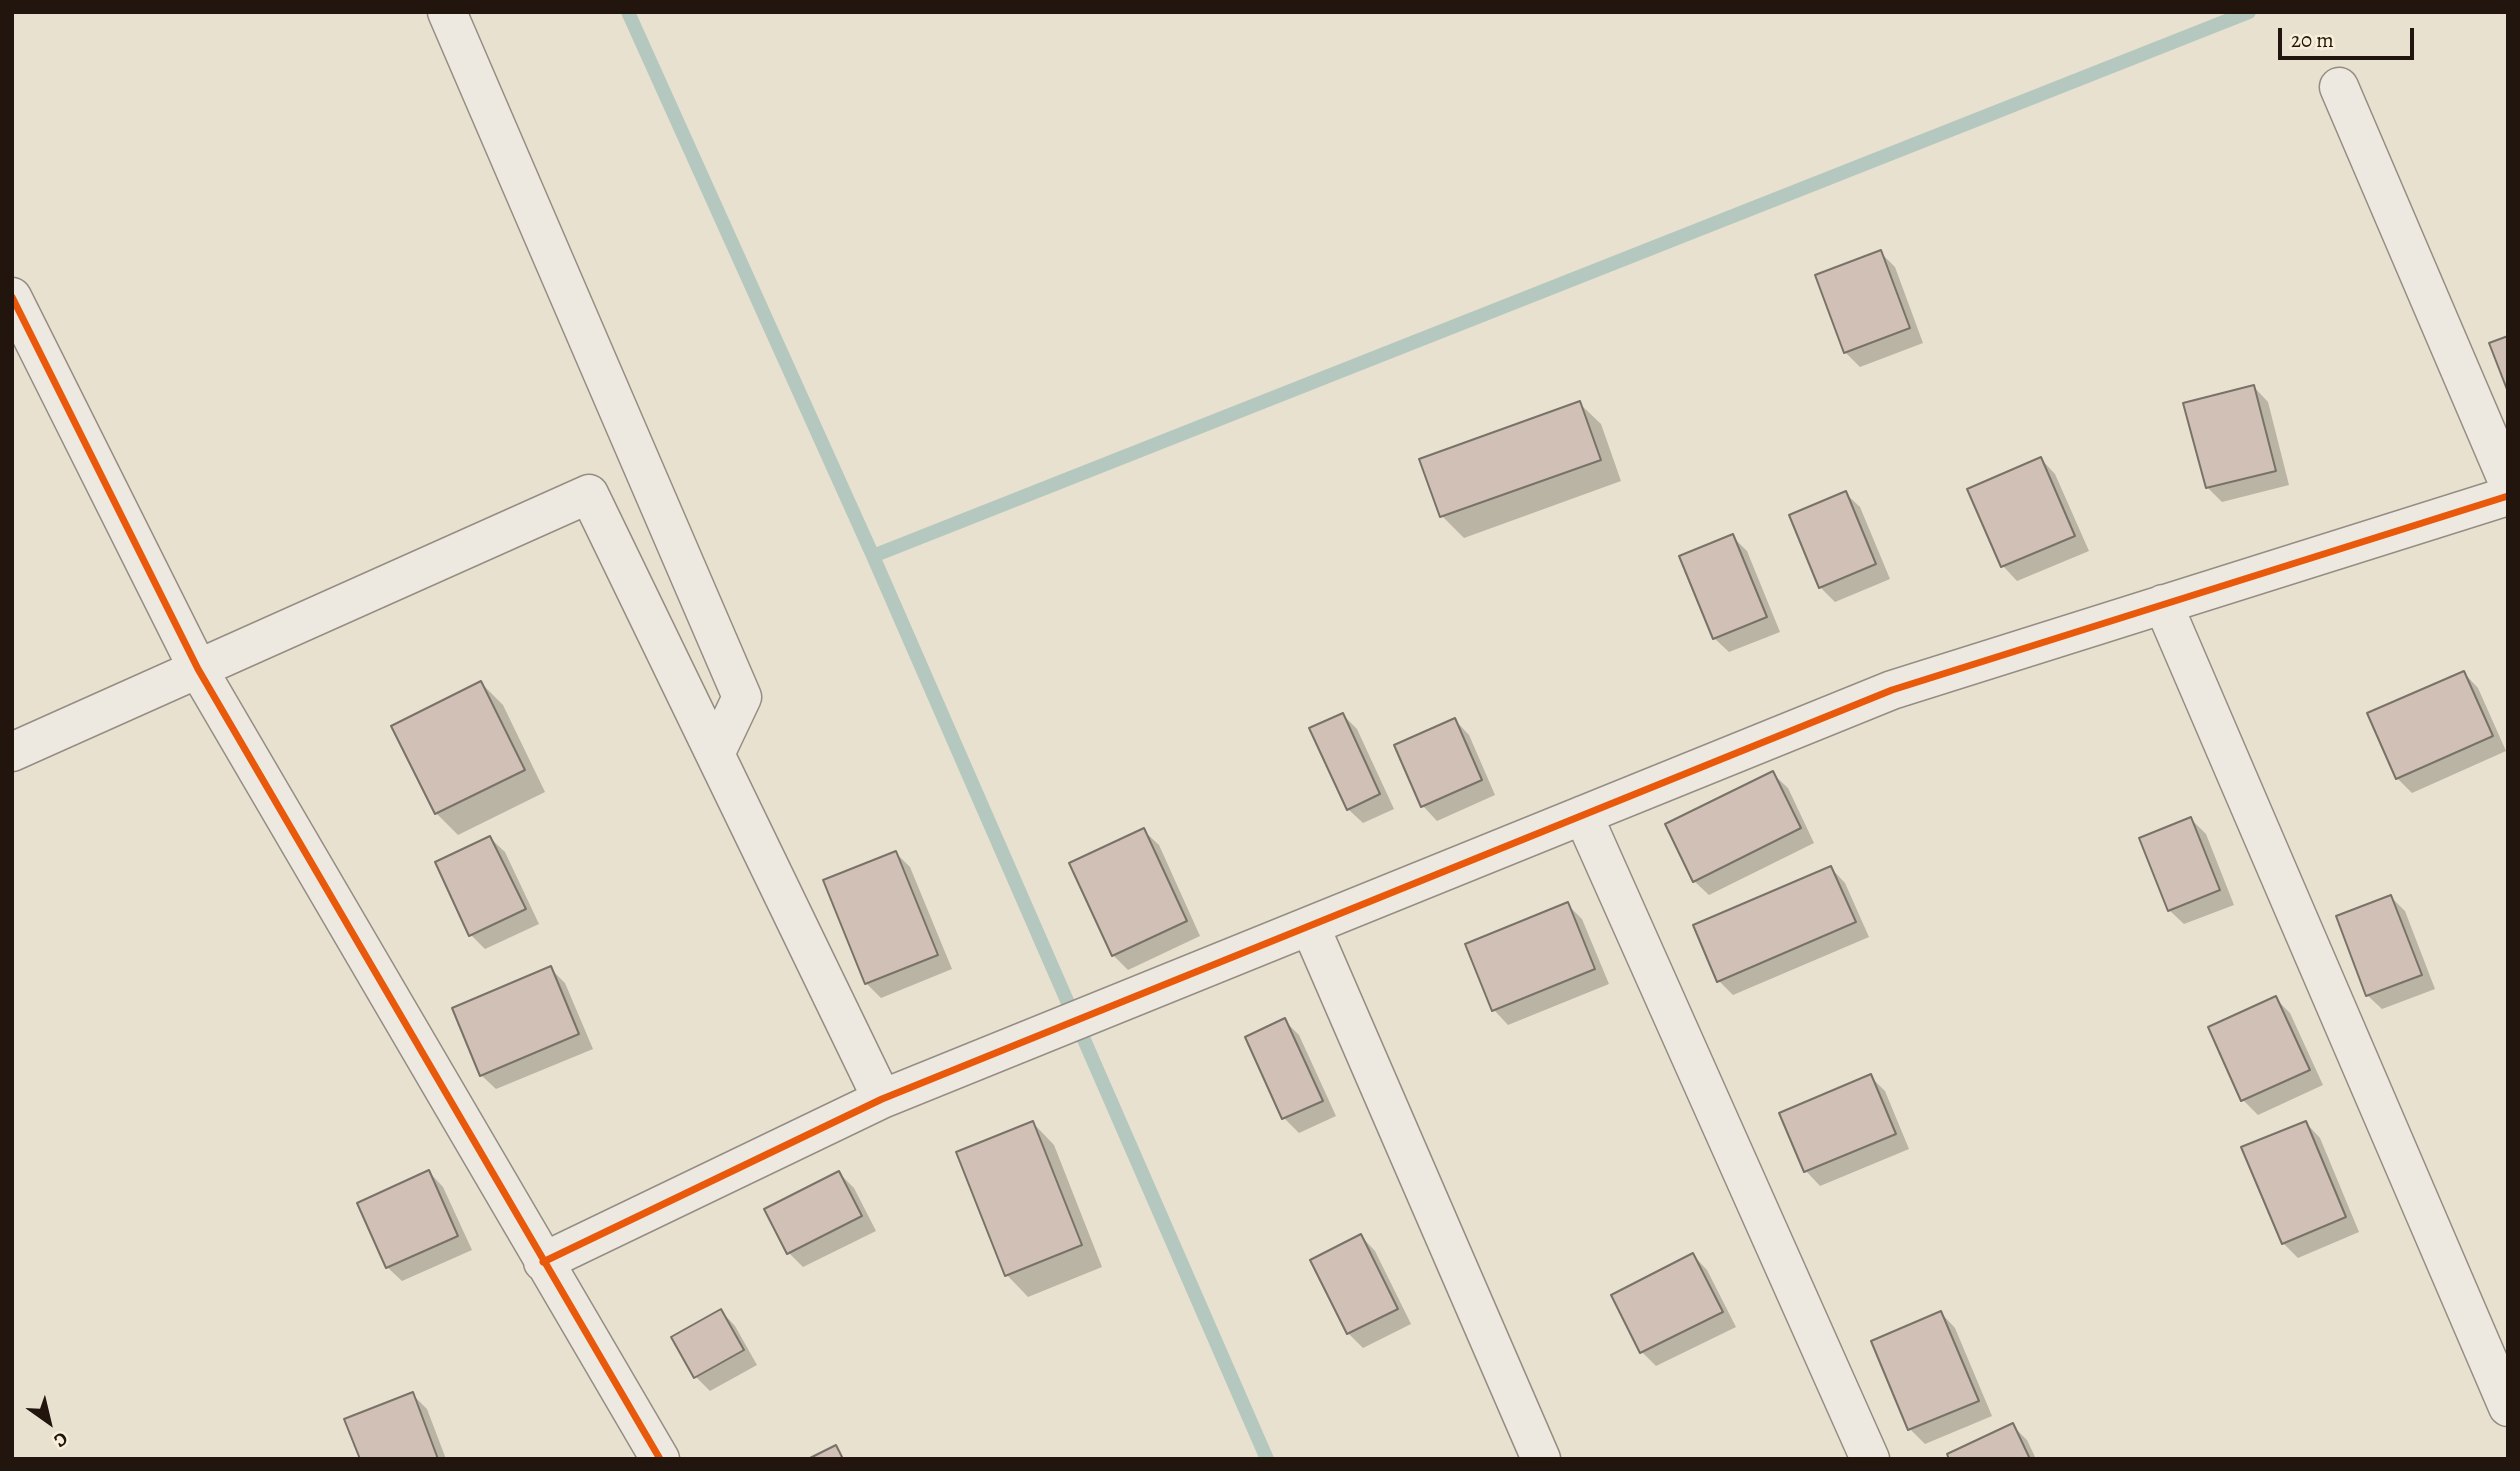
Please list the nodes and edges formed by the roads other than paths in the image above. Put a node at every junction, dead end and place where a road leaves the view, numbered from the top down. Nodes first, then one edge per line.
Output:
1 (447, 12) edge
2 (2339, 88) dead end
3 (12, 297) edge
4 (2508, 482) edge
5 (2508, 496) edge
6 (2163, 604) junction
7 (198, 669) junction
8 (12, 752) edge
9 (715, 754) junction
10 (1583, 815) junction
11 (1310, 926) junction
12 (882, 1099) junction
13 (543, 1262) junction
14 (2508, 1407) edge
15 (660, 1459) edge
16 (1541, 1459) edge
17 (1870, 1459) edge

1 - 9 street
2 - 4 street
3 - 7 street
5 - 6 street
6 - 10 street
6 - 14 street
7 - 8 street
7 - 9 street
7 - 13 street
9 - 12 street
10 - 11 street
10 - 17 street
11 - 12 street
11 - 16 street
12 - 13 street
13 - 15 street

